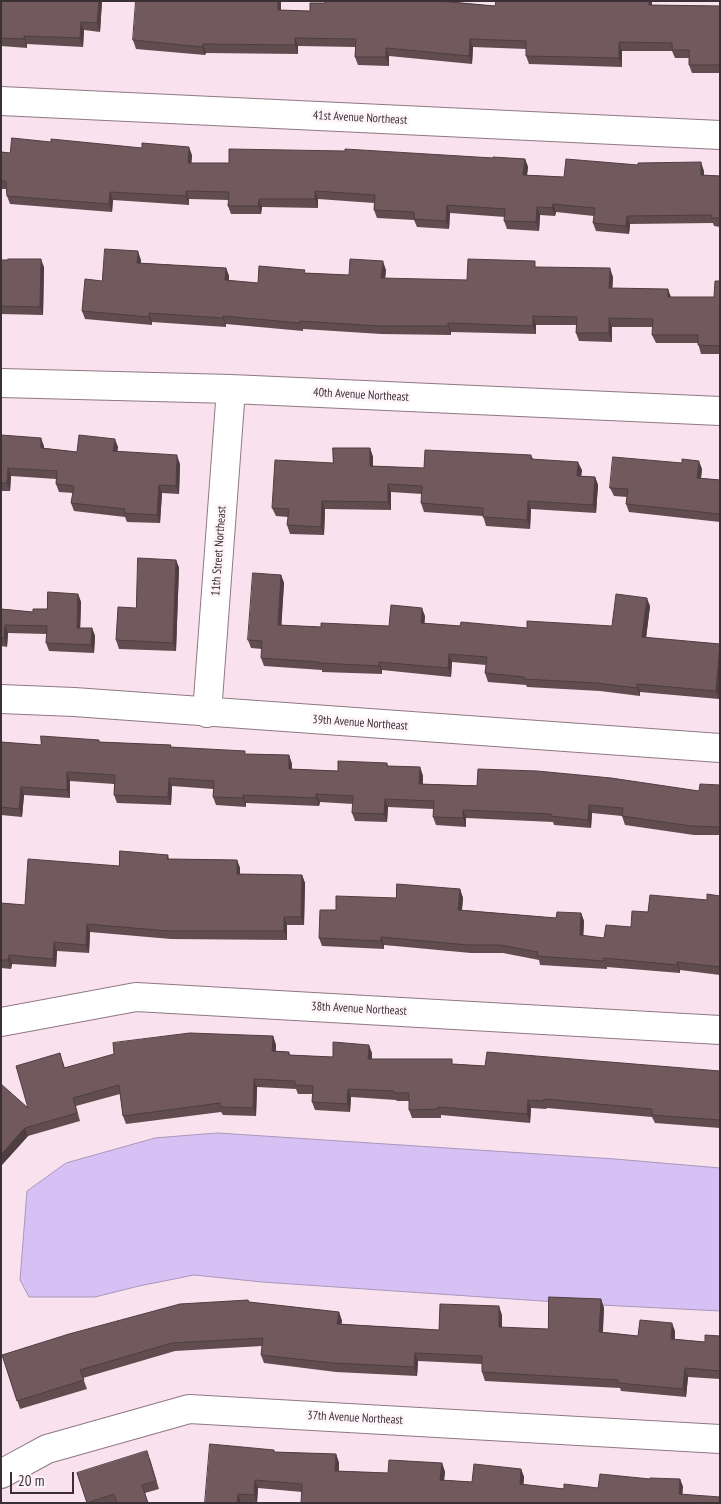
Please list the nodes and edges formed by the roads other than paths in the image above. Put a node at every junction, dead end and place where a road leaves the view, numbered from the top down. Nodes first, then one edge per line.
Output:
1 (1, 101) edge
2 (720, 135) edge
3 (1, 383) edge
4 (231, 389) junction
5 (720, 411) edge
6 (1, 699) edge
7 (207, 713) junction
8 (720, 748) edge
9 (1, 1022) edge
10 (720, 1030) edge
11 (720, 1439) edge
12 (1, 1474) edge

1 - 2 street, 41st Avenue Northeast
3 - 4 street, 40th Avenue Northeast
4 - 5 street, 40th Avenue Northeast
4 - 7 street, 11th Street Northeast
6 - 7 street, 39th Avenue Northeast
7 - 8 street, 39th Avenue Northeast
9 - 10 street, 38th Avenue Northeast
11 - 12 street, 37th Avenue Northeast

